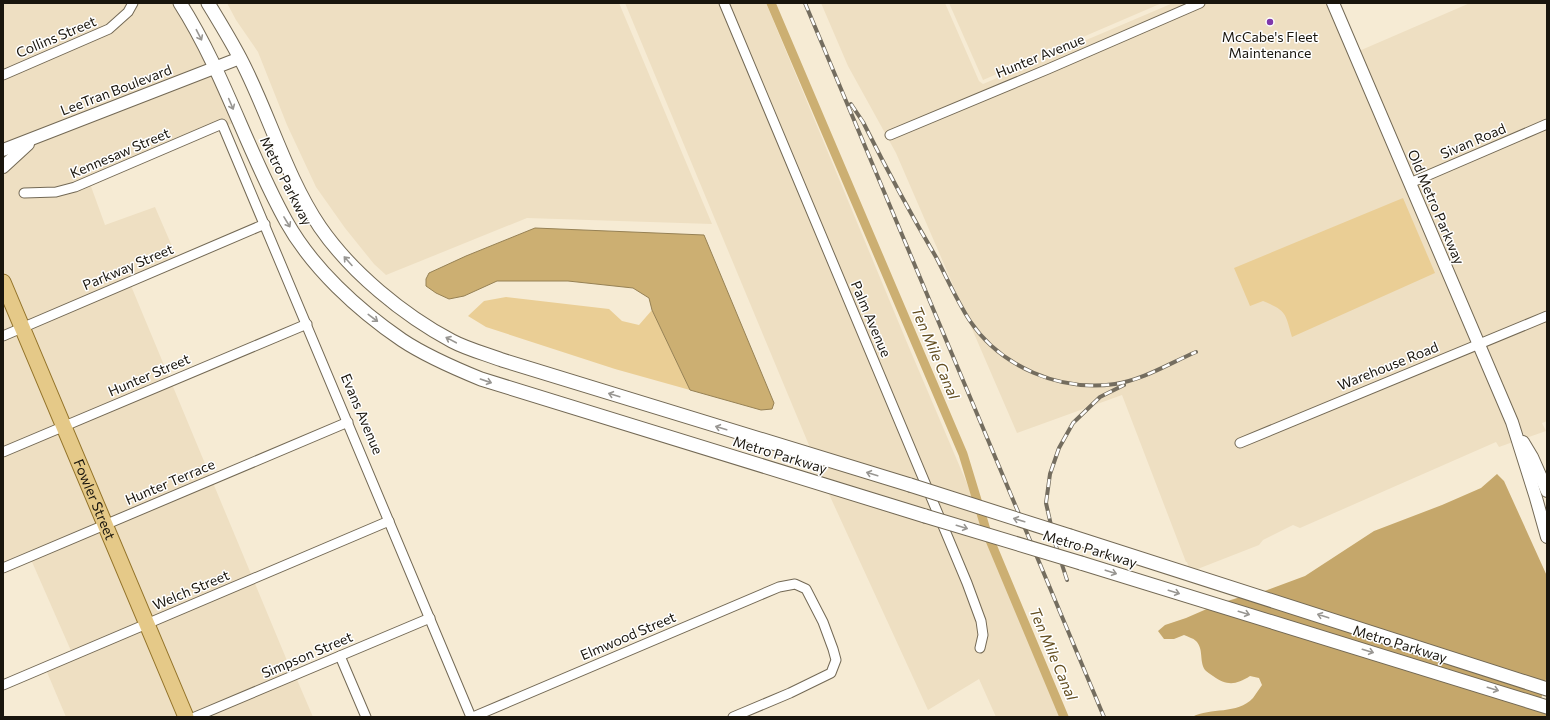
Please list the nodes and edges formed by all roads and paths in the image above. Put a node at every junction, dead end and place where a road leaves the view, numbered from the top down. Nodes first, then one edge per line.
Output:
1 (133, 3) edge
2 (180, 3) edge
3 (208, 3) edge
4 (724, 3) edge
5 (1200, 3) edge
6 (1333, 3) edge
7 (240, 58) junction
8 (216, 68) junction
9 (3, 75) edge
10 (222, 124) joint
11 (1547, 124) edge
12 (890, 135) dead end
13 (38, 136) junction
14 (3, 150) edge
15 (3, 167) edge
16 (1410, 183) junction
17 (24, 193) dead end
18 (265, 224) junction
19 (3, 282) edge
20 (1547, 316) edge
21 (307, 324) junction
22 (22, 328) junction
23 (3, 336) edge
24 (1479, 344) junction
25 (348, 422) junction
26 (1512, 422) junction
27 (63, 426) junction
28 (1240, 443) dead end
29 (3, 452) edge
30 (1547, 491) edge
31 (1542, 500) edge
32 (389, 521) junction
33 (106, 524) junction
34 (1547, 538) edge
35 (3, 568) edge
36 (430, 618) junction
37 (147, 624) junction
38 (980, 648) dead end
39 (340, 656) junction
40 (3, 685) edge
41 (1547, 689) edge
42 (1546, 702) edge
43 (186, 717) edge
44 (195, 717) edge
45 (366, 717) edge
46 (472, 717) edge
47 (733, 717) edge

1 - 9 street, Collins Street
2 -> 8 main road, Metro Parkway
3 - 7 main road
4 - 38 street, Palm Avenue
5 - 12 street, Hunter Avenue
6 - 16 street, Old Metro Parkway
7 - 8 street, LeeTran Boulevard
41 -> 7 main road, Metro Parkway, bridge
8 - 13 street, LeeTran Boulevard
8 -> 42 main road, Metro Parkway, bridge
10 - 17 street, Kennesaw Street
10 - 18 street, Evans Avenue
11 - 16 street, Sivan Road
13 - 14 street, LeeTran Boulevard
13 - 15 street
16 - 24 street, Old Metro Parkway
18 - 21 street, Evans Avenue
18 - 22 street, Parkway Street
19 - 22 main road, Fowler Street
20 - 24 street, Warehouse Road
21 - 25 street, Evans Avenue
21 - 27 street, Hunter Street
22 - 23 street, Parkway Street
22 - 27 main road, Fowler Street
24 - 26 street, Old Metro Parkway
24 - 28 street, Warehouse Road
25 - 32 street, Evans Avenue
25 - 33 street, Hunter Terrace
26 - 30 street, Old Metro Parkway
26 - 31 street, Old Metro Parkway
27 - 29 street, Hunter Street
27 - 33 main road, Fowler Street
31 - 34 street, Old Metro Parkway
32 - 36 street, Evans Avenue
32 - 37 street, Welch Street
33 - 35 street, Hunter Terrace
33 - 37 main road, Fowler Street
36 - 39 street, Simpson Street
36 - 46 street, Evans Avenue
37 - 40 street, Welch Street
37 - 43 main road, Fowler Street
39 - 44 street, Simpson Street
39 - 45 street
46 - 47 street, Elmwood Street

